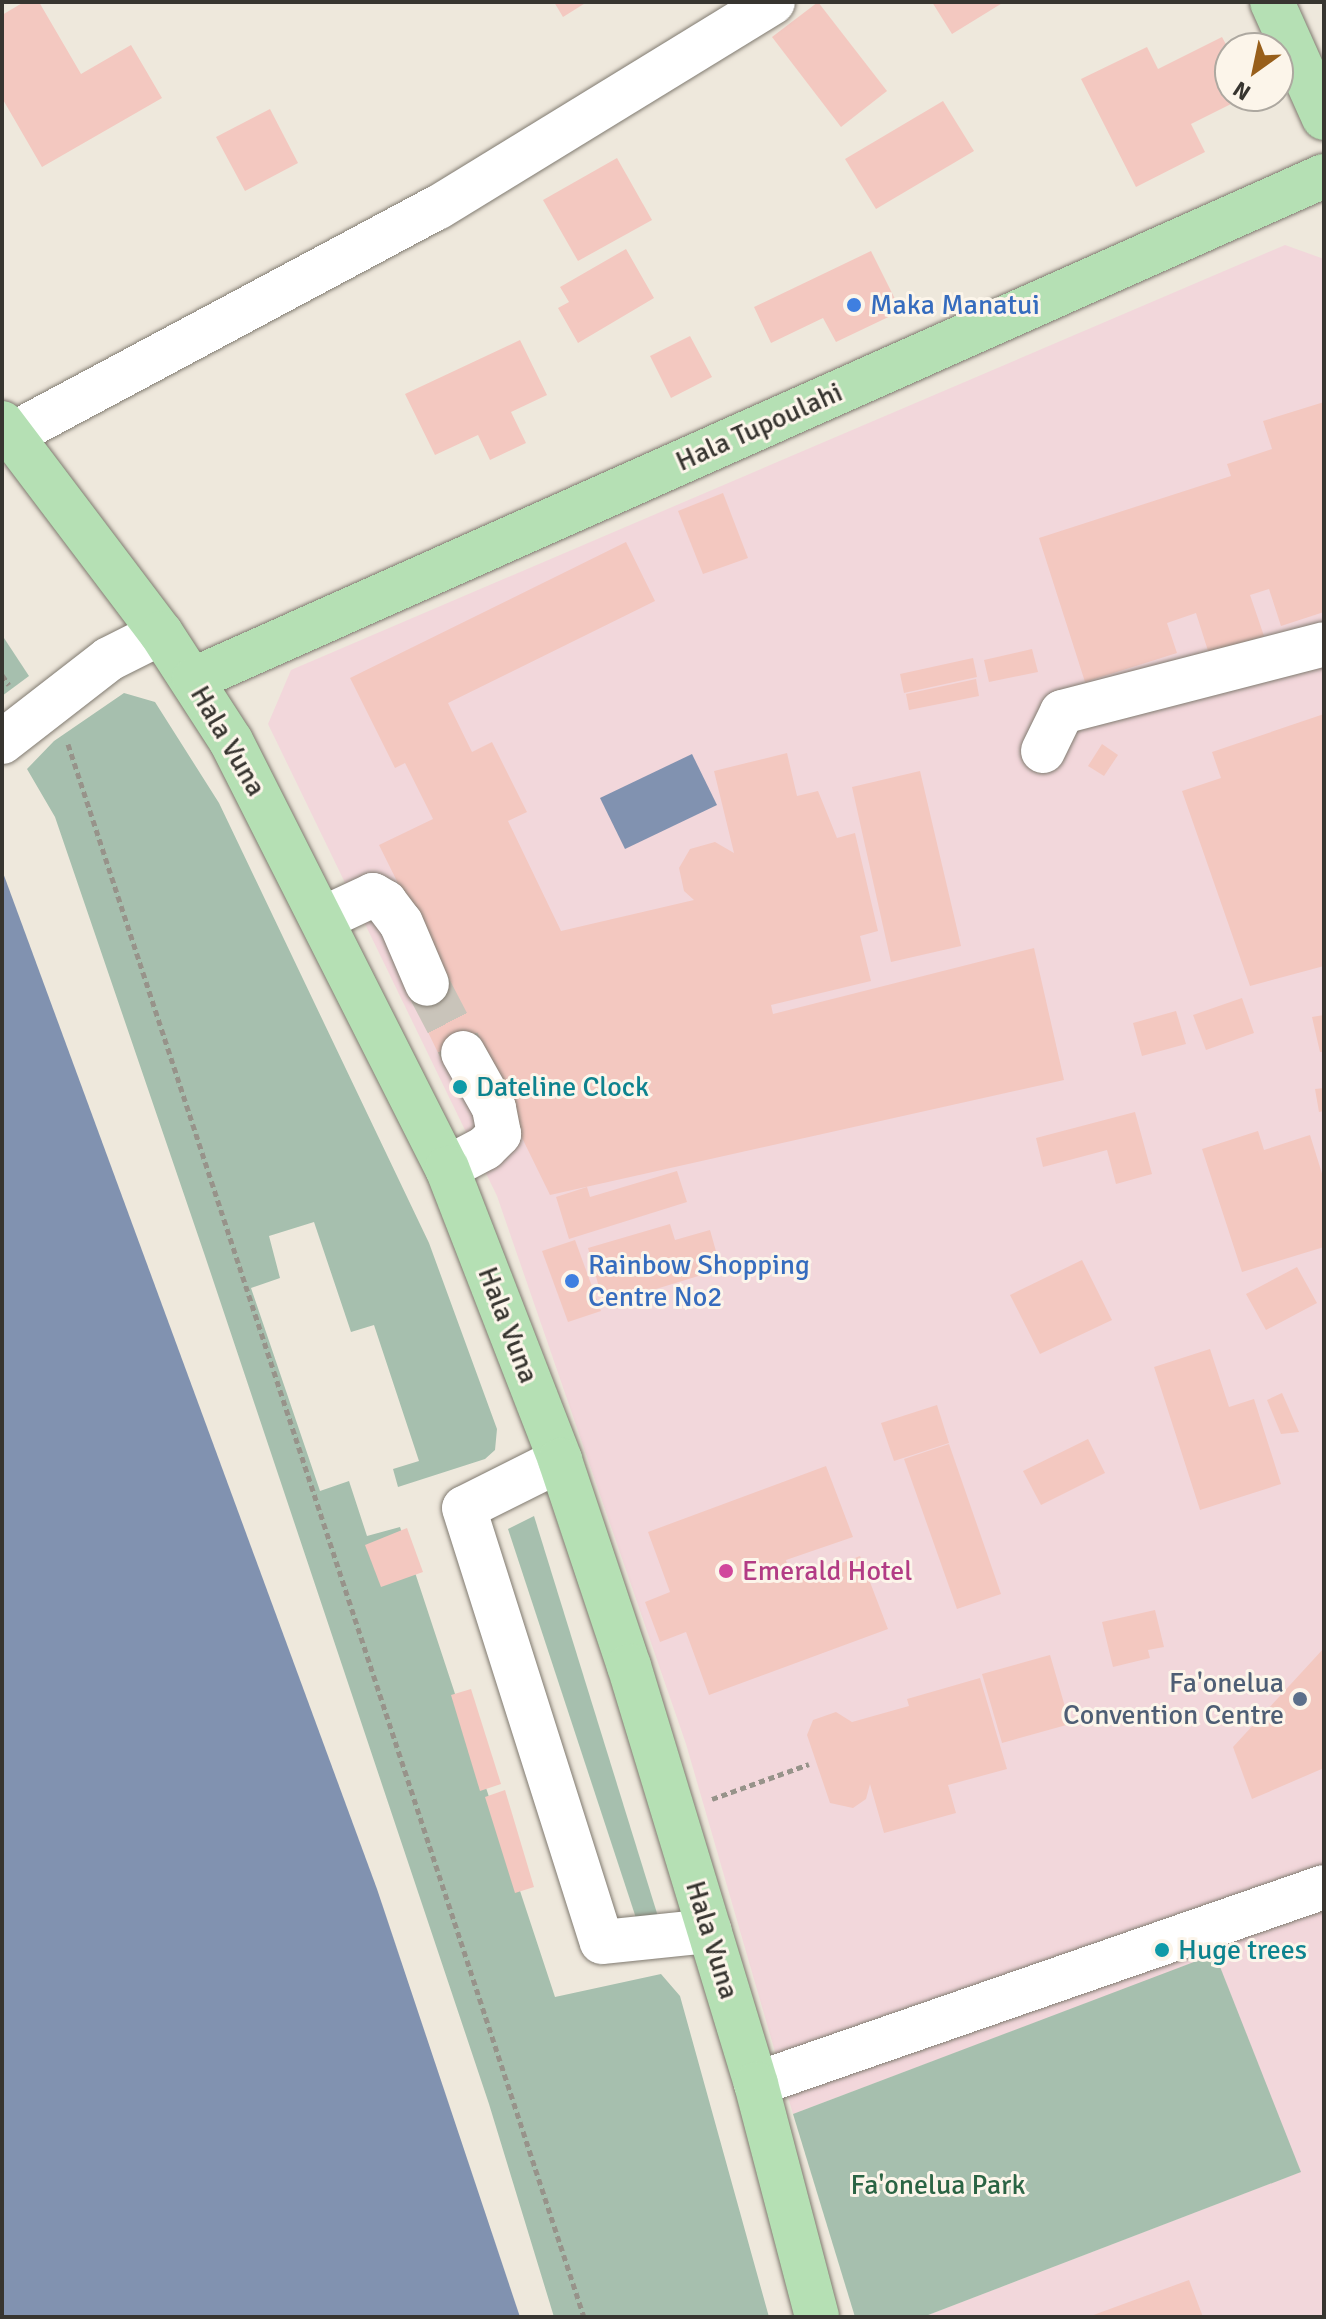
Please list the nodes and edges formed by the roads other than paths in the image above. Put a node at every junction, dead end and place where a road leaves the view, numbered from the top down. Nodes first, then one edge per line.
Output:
1 (773, 2) edge
2 (1272, 2) edge
3 (1324, 118) edge
4 (1324, 176) edge
5 (6, 429) edge
6 (161, 633) junction
7 (1324, 644) edge
8 (194, 679) junction
9 (2, 742) edge
10 (1043, 751) dead end
11 (324, 918) junction
12 (427, 984) tunnel mouth
13 (463, 1053) tunnel mouth
14 (447, 1168) junction
15 (560, 1460) junction
16 (1324, 1887) edge
17 (709, 1931) junction
18 (756, 2084) junction
19 (817, 2317) edge

1 - 5 street
2 - 3 main road
4 - 8 main road, Hala Tupoulahi
5 - 6 main road, Hala Vuna
6 - 8 main road, Hala Vuna
6 - 9 street
7 - 10 street
8 - 11 main road, Hala Vuna
11 - 12 street
11 - 14 main road, Hala Vuna
13 - 14 street
14 - 15 main road, Hala Vuna
15 - 17 main road, Hala Vuna
15 - 17 street
16 - 18 street
17 - 18 main road, Hala Vuna
18 - 19 main road, Hala Vuna

